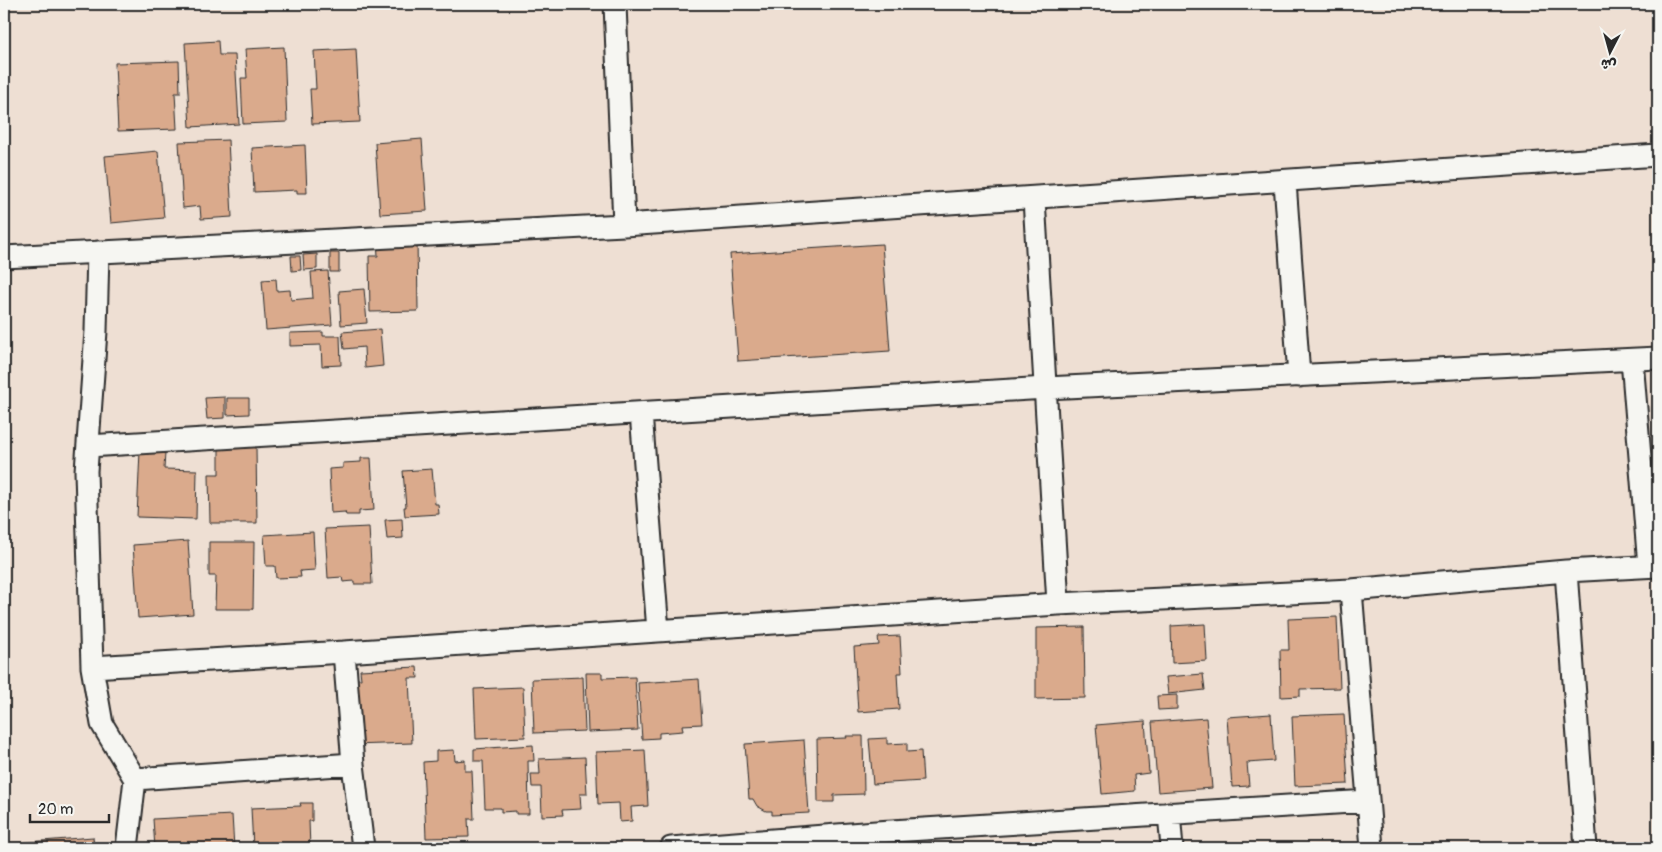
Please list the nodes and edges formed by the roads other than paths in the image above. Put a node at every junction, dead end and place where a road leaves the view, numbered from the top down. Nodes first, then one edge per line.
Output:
1 (615, 4) edge
2 (1658, 155) edge
3 (1285, 182) junction
4 (1034, 199) junction
5 (624, 225) junction
6 (98, 252) junction
7 (4, 257) edge
8 (1658, 358) edge
9 (1632, 360) junction
10 (1299, 376) junction
11 (1046, 388) junction
12 (641, 413) junction
13 (88, 446) junction
14 (1654, 566) edge
15 (1566, 571) junction
16 (1351, 590) junction
17 (1058, 604) junction
18 (658, 631) junction
19 (344, 652) junction
20 (92, 667) junction
21 (353, 764) junction
22 (135, 779) junction
23 (1368, 801) junction
24 (1169, 813) junction
25 (877, 840) edge
26 (127, 848) edge
27 (363, 848) edge
28 (671, 848) edge
29 (1172, 848) edge
30 (1372, 848) edge
31 (1586, 848) edge

1 - 5 street
2 - 3 street
3 - 4 street
3 - 10 street
4 - 5 street
4 - 11 street
5 - 6 street
6 - 7 street
6 - 13 street
8 - 9 street
9 - 10 street
9 - 14 street
10 - 11 street
11 - 12 street
11 - 17 street
12 - 13 street
12 - 18 street
13 - 20 street
14 - 15 street
15 - 16 street
15 - 31 street
16 - 17 street
16 - 23 street
17 - 18 street
18 - 19 street
19 - 20 street
19 - 21 street
20 - 22 street
21 - 22 street
21 - 27 street
22 - 26 street
23 - 24 street
23 - 30 street
24 - 25 street
24 - 29 street
25 - 28 street

